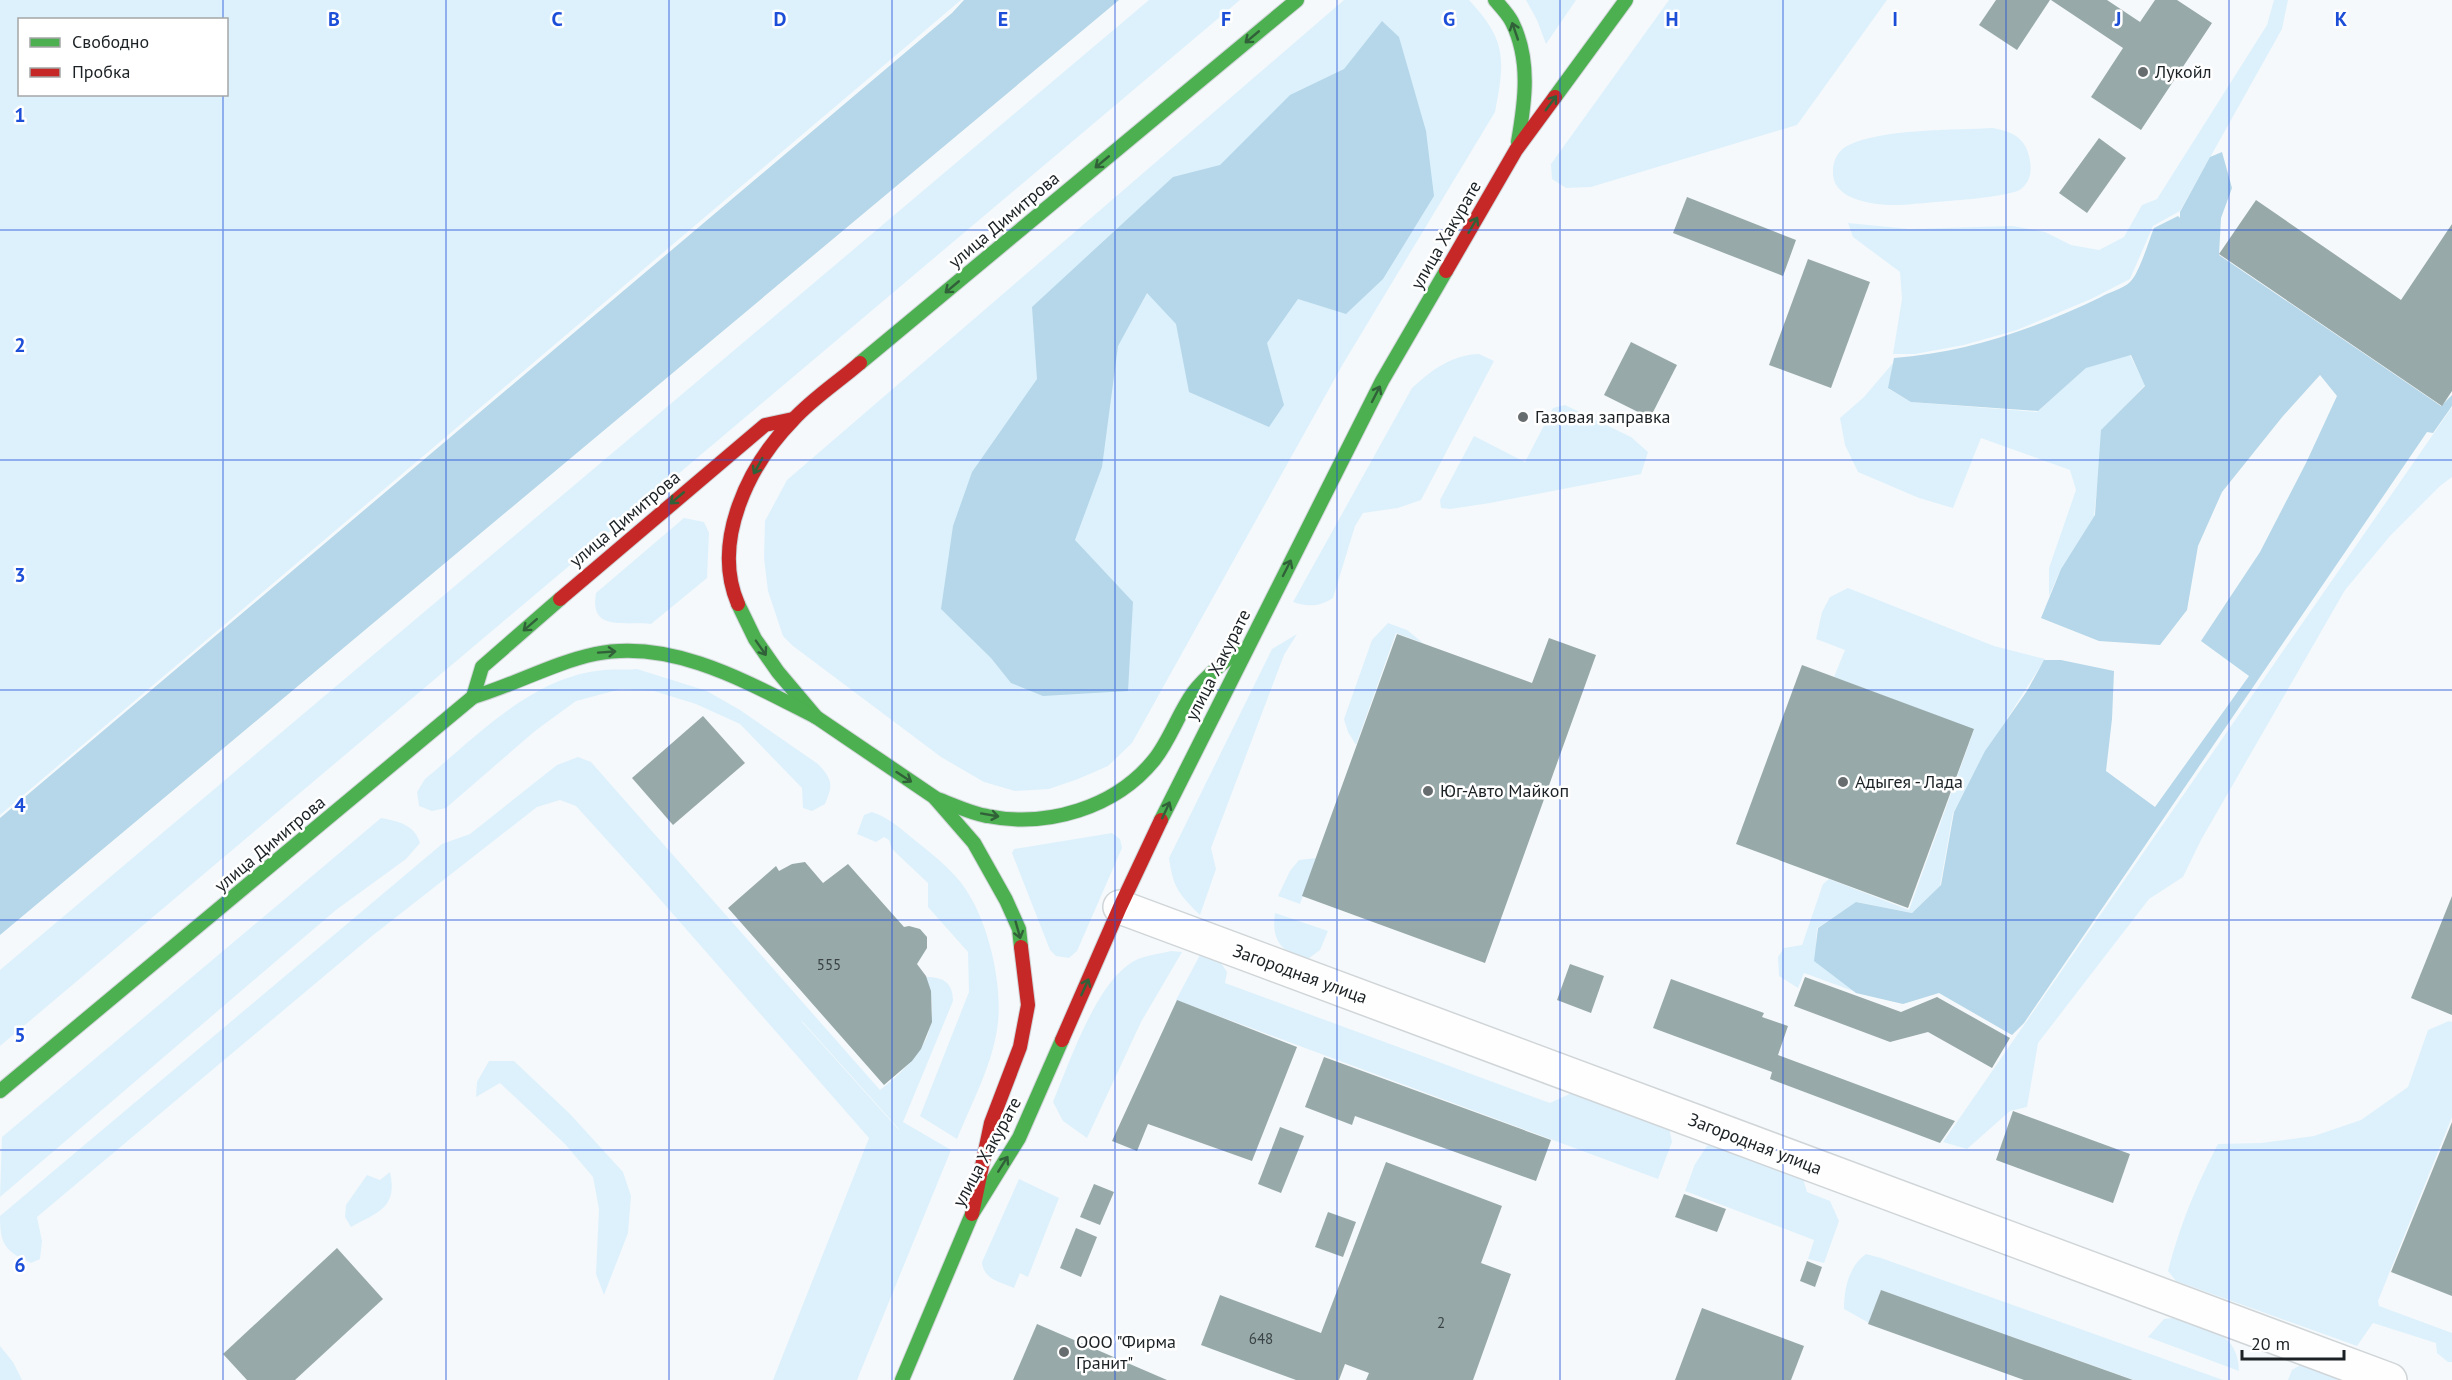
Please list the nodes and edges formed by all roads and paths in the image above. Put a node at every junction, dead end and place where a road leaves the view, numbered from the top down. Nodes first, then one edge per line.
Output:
1 (1297, 0) edge
2 (1495, 0) edge
3 (1626, 0) edge
4 (1516, 150) junction
5 (793, 419) junction
6 (1253, 636) junction
7 (473, 697) junction
8 (816, 717) junction
9 (934, 798) junction
10 (1120, 907) junction
11 (0, 1091) edge
12 (972, 1214) junction
13 (902, 1380) edge
14 (2390, 1380) edge

1 -> 5 main road, улица Димитрова
4 -> 2 main road
4 -> 3 main road, улица Хакурате
6 -> 4 main road, улица Хакурате
5 -> 7 main road, улица Димитрова
5 -> 8 main road
9 -> 6 main road
10 -> 6 main road, улица Хакурате
7 -> 8 main road
7 - 11 main road, улица Димитрова
8 -> 9 main road
9 -> 12 main road
12 -> 10 main road, улица Хакурате
10 - 14 street, Загородная улица
12 - 13 main road, улица Хакурате

